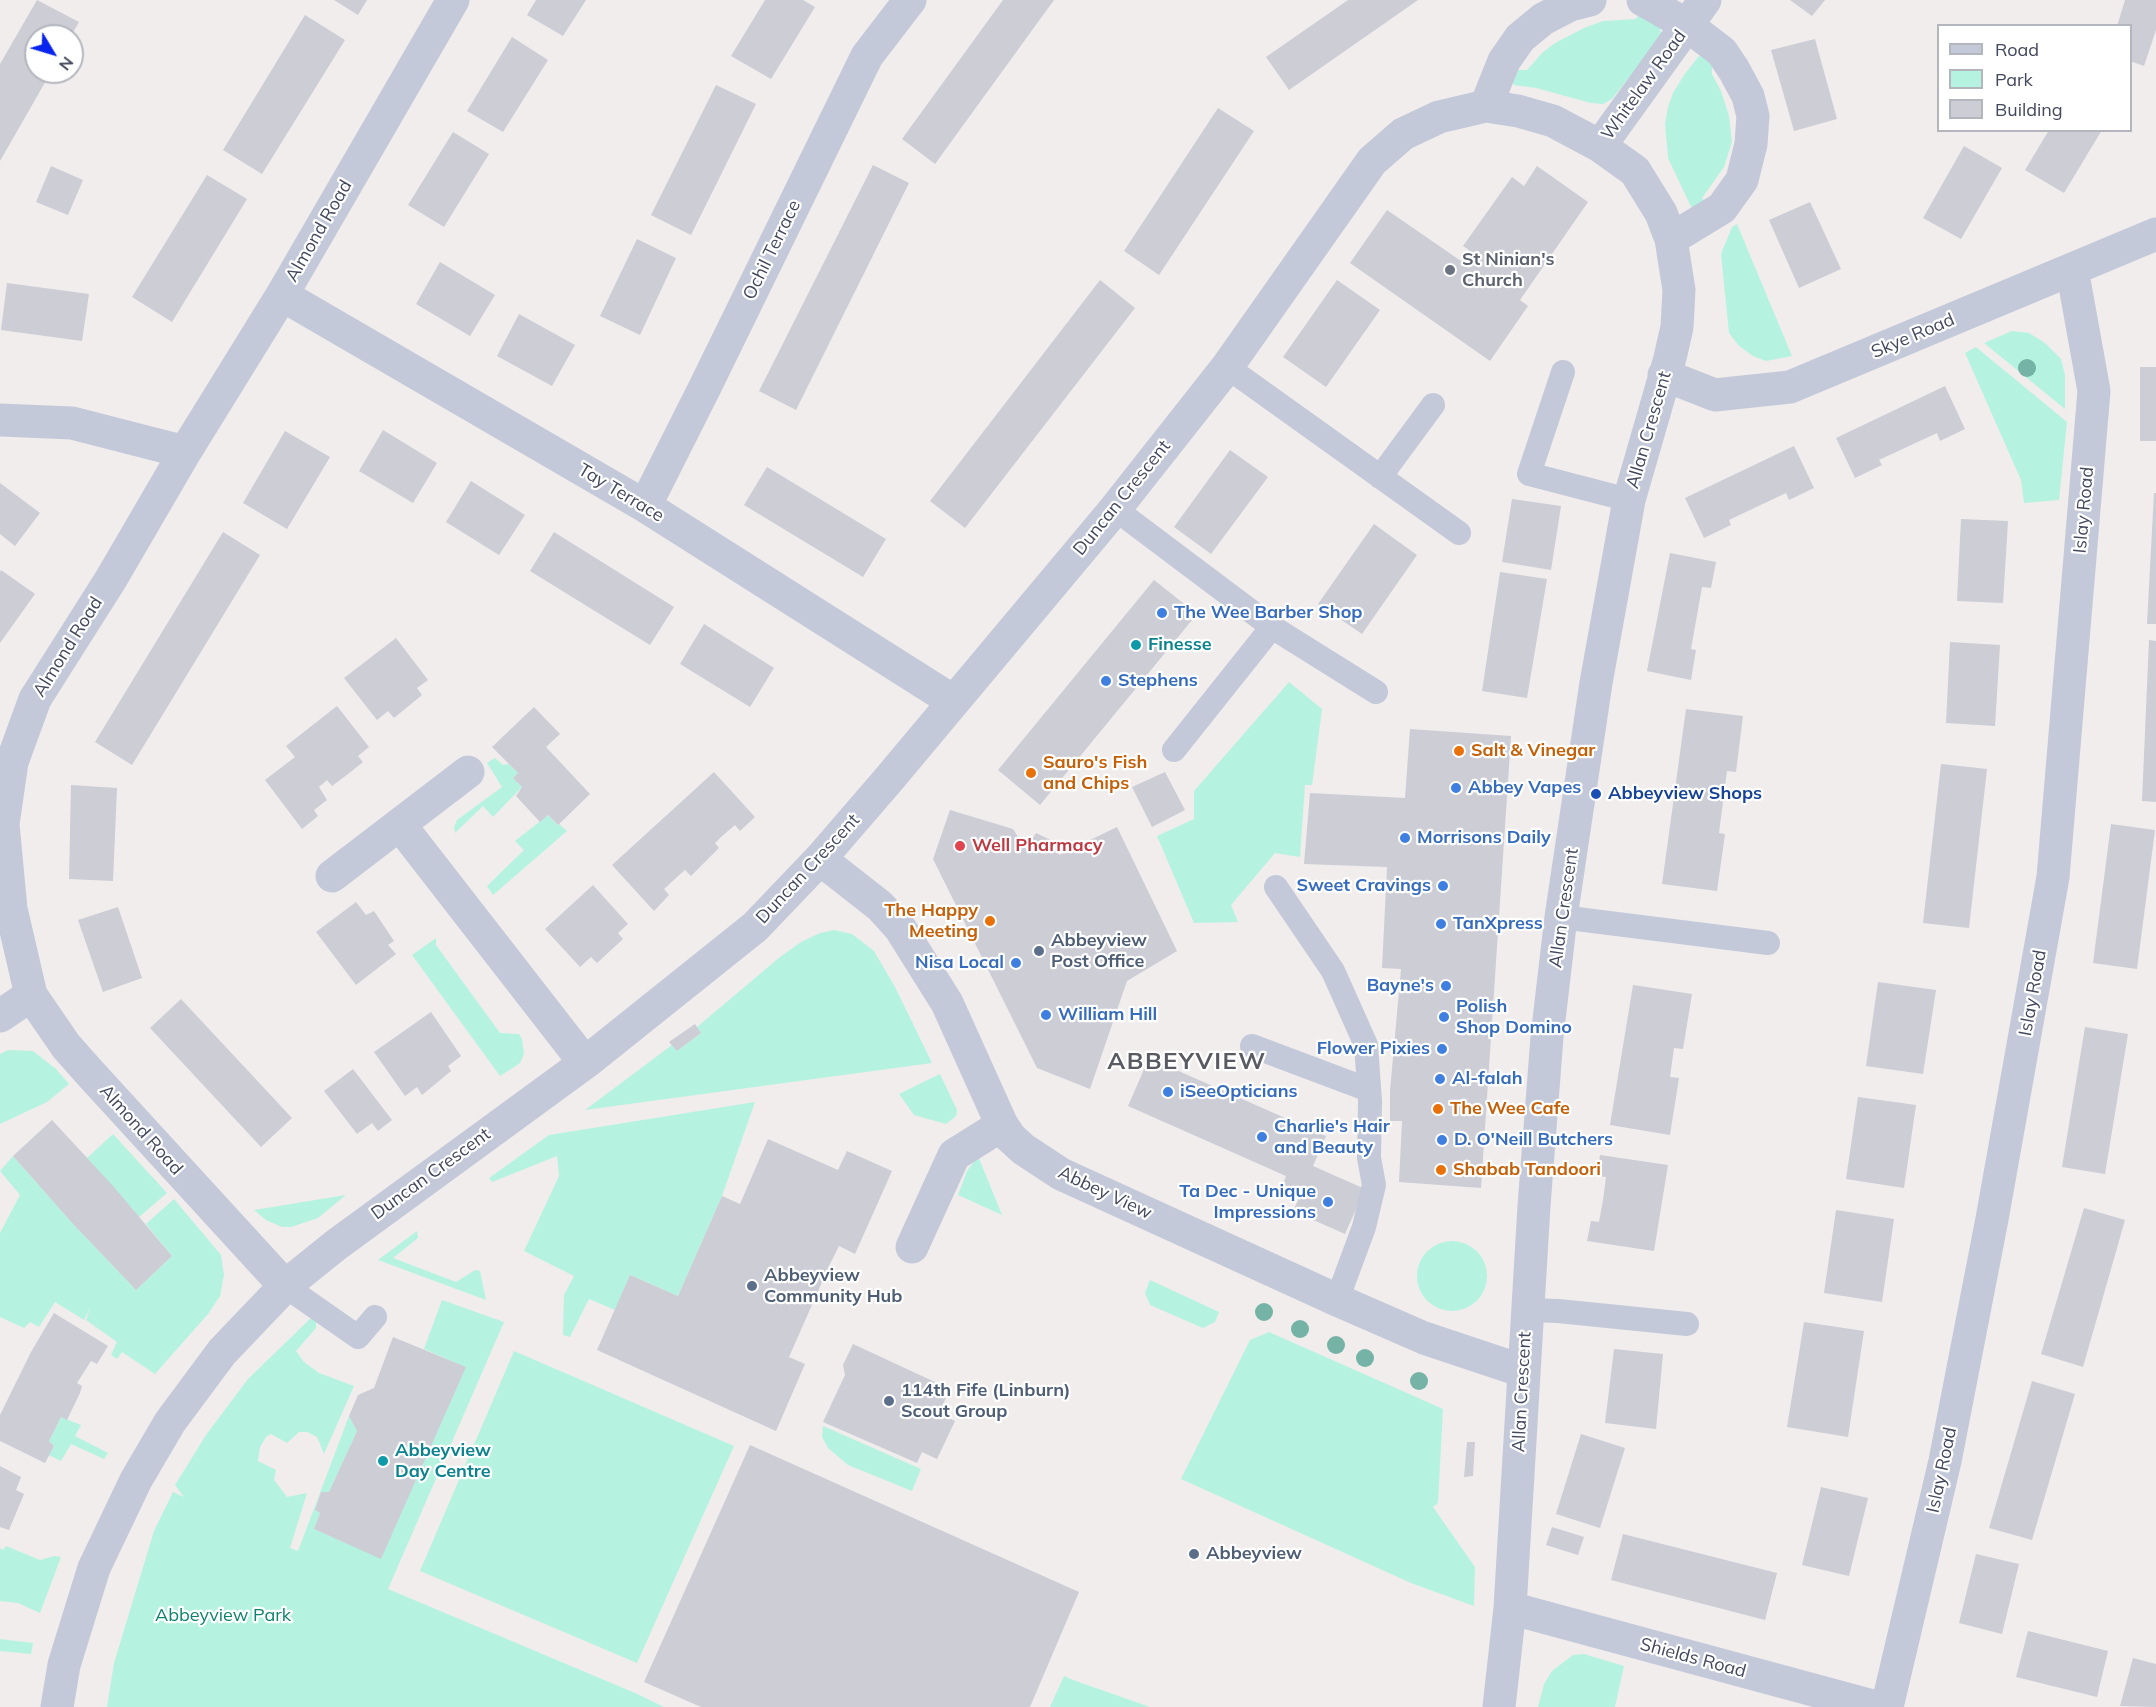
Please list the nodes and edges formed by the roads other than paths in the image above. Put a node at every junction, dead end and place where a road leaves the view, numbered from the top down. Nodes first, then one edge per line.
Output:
1 (453, 0) edge
2 (910, 0) edge
3 (1590, 0) edge
4 (1643, 0) edge
5 (1696, 13) edge
6 (1486, 106) junction
7 (1600, 146) junction
8 (2156, 234) edge
9 (1671, 239) junction
10 (2072, 269) junction
11 (282, 295) junction
12 (1227, 367) junction
13 (1563, 372) dead end
14 (1664, 375) junction
15 (1433, 405) dead end
16 (0, 420) edge
17 (185, 452) junction
18 (1380, 477) junction
19 (1629, 500) junction
20 (645, 506) junction
21 (1115, 509) junction
22 (1459, 533) dead end
23 (1272, 627) junction
24 (1376, 692) dead end
25 (953, 701) junction
26 (1174, 750) dead end
27 (468, 772) dead end
28 (400, 825) junction
29 (820, 859) junction
30 (332, 876) dead end
31 (1276, 887) dead end
32 (1561, 918) junction
33 (1768, 943) dead end
34 (31, 995) junction
35 (0, 1016) edge
36 (1252, 1046) dead end
37 (585, 1064) junction
38 (1369, 1090) junction
39 (1002, 1125) junction
40 (912, 1247) dead end
41 (285, 1286) junction
42 (1337, 1300) junction
43 (1527, 1310) junction
44 (375, 1317) dead end
45 (1687, 1324) dead end
46 (1523, 1371) junction
47 (1510, 1608) junction
48 (57, 1707) edge
49 (1499, 1707) edge
50 (1876, 1707) edge
51 (1887, 1707) edge

1 - 11 street, Almond Road
2 - 20 street, Ochil Terrace
3 - 6 street
4 - 5 street, Whitelaw Road
5 - 7 street, Whitelaw Road
5 - 9 street, Whitelaw Road
6 - 7 street, Duncan Crescent
6 - 12 street, Duncan Crescent
7 - 9 street, Allan Crescent
8 - 10 street, Skye Road
9 - 14 street, Allan Crescent
10 - 14 street, Skye Road
10 - 51 street, Islay Road
11 - 17 street, Almond Road
11 - 20 street, Tay Terrace
12 - 18 lane
12 - 21 street, Duncan Crescent
13 - 19 lane
14 - 19 street, Allan Crescent
15 - 18 lane
16 - 17 street
17 - 34 street, Almond Road
18 - 22 lane
19 - 32 street, Allan Crescent
20 - 25 street, Tay Terrace
21 - 23 lane
21 - 25 street, Duncan Crescent
23 - 24 lane
23 - 26 lane
25 - 29 street, Duncan Crescent
27 - 28 street
28 - 30 street
28 - 37 street
29 - 37 street, Duncan Crescent
29 - 39 street, Abbey View
31 - 38 lane
32 - 33 lane
32 - 43 street, Allan Crescent
34 - 35 street
34 - 41 street, Almond Road
36 - 38 lane
37 - 41 street, Duncan Crescent
38 - 42 lane
39 - 40 street
39 - 42 street, Abbey View
41 - 44 lane
41 - 48 street, Duncan Crescent
42 - 46 street, Abbey View
43 - 45 lane
43 - 46 street, Allan Crescent
46 - 47 street, Allan Crescent
47 - 49 street, Allan Crescent
47 - 50 street, Shields Road

